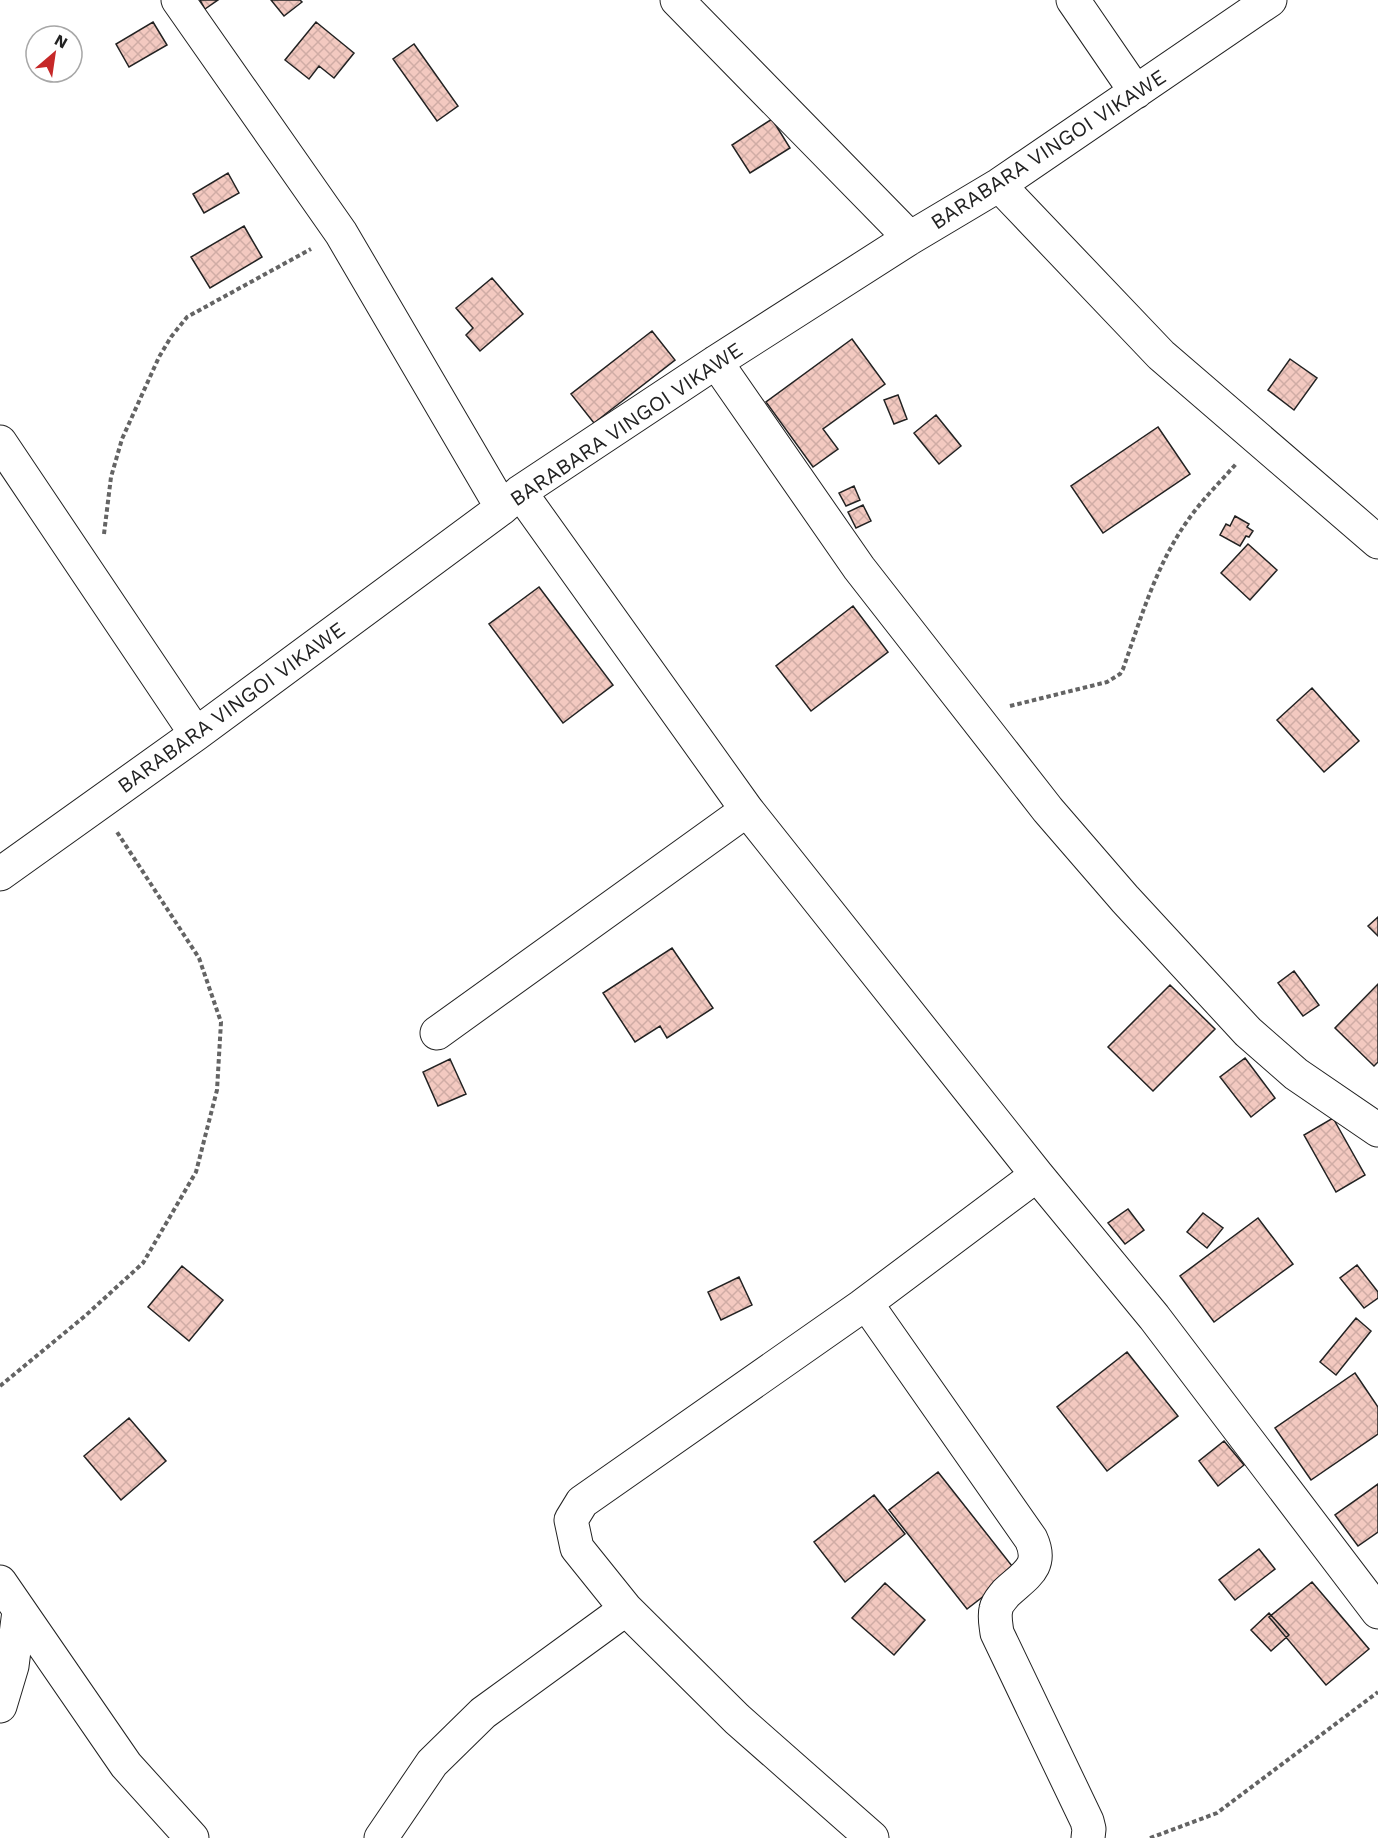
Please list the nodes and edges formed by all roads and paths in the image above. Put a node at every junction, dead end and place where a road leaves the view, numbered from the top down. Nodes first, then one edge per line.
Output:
1 (178, 0) edge
2 (677, 0) edge
3 (1072, 0) edge
4 (1270, 0) edge
5 (1136, 92) junction
6 (999, 185) junction
7 (341, 233) junction
8 (910, 237) junction
9 (716, 362) junction
10 (1258, 439) junction
11 (0, 442) edge
12 (511, 500) junction
13 (1378, 542) edge
14 (97, 588) junction
15 (974, 716) junction
16 (196, 734) junction
17 (99, 804) junction
18 (747, 810) junction
19 (0, 874) edge
20 (437, 1033) dead end
21 (1378, 1130) edge
22 (1036, 1175) junction
23 (866, 1303) junction
24 (0, 1386) edge
25 (0, 1582) edge
26 (626, 1609) junction
27 (1378, 1610) edge
28 (19, 1611) junction
29 (1378, 1692) edge
30 (0, 1707) edge
31 (192, 1838) edge
32 (381, 1838) edge
33 (872, 1838) edge
34 (1088, 1838) edge
35 (1150, 1838) edge

1 - 7 street
2 - 8 street
3 - 5 street
4 - 5 street, BARABARA VINGOI VIKAWE
5 - 6 street, BARABARA VINGOI VIKAWE
6 - 8 street, BARABARA VINGOI VIKAWE
6 - 10 street
7 - 12 street
7 - 14 path
8 - 9 street, BARABARA VINGOI VIKAWE
9 - 12 street, BARABARA VINGOI VIKAWE
9 - 15 street
10 - 13 street
10 - 15 path
11 - 14 street
12 - 16 street, BARABARA VINGOI VIKAWE
12 - 18 street
14 - 16 street
15 - 21 street
16 - 17 street, BARABARA VINGOI VIKAWE
17 - 19 street, BARABARA VINGOI VIKAWE
17 - 24 path
18 - 20 street
18 - 22 street
22 - 23 street
22 - 27 street
23 - 26 street
23 - 34 street
25 - 28 street
26 - 32 street
26 - 33 street
28 - 30 street
28 - 31 street
29 - 35 path

